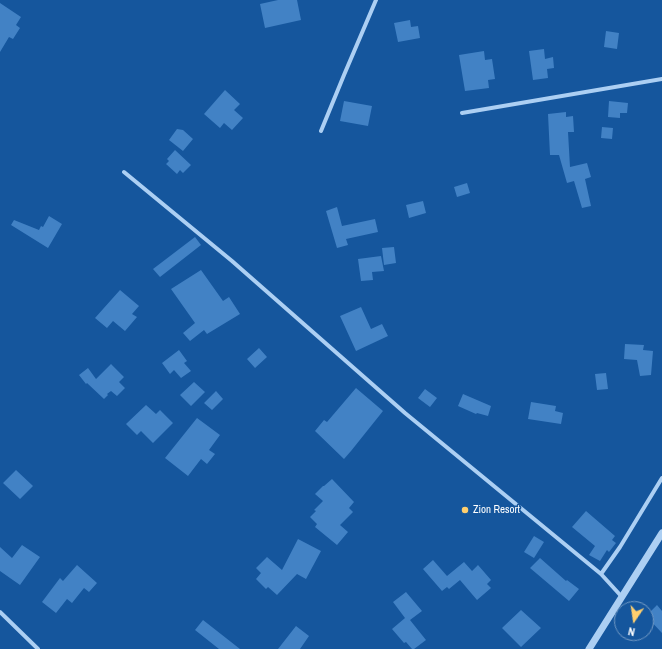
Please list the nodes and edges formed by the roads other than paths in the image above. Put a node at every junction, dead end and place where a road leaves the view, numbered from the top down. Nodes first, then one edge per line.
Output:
1 (376, 0) edge
2 (662, 79) edge
3 (462, 113) dead end
4 (321, 131) dead end
5 (124, 172) dead end
6 (662, 478) edge
7 (662, 533) edge
8 (601, 574) junction
9 (622, 597) junction
10 (0, 612) edge
11 (38, 649) edge
12 (589, 649) edge

1 - 4 street
2 - 3 street
5 - 8 street
6 - 8 street
7 - 9 street
8 - 9 street
9 - 12 street
10 - 11 street

